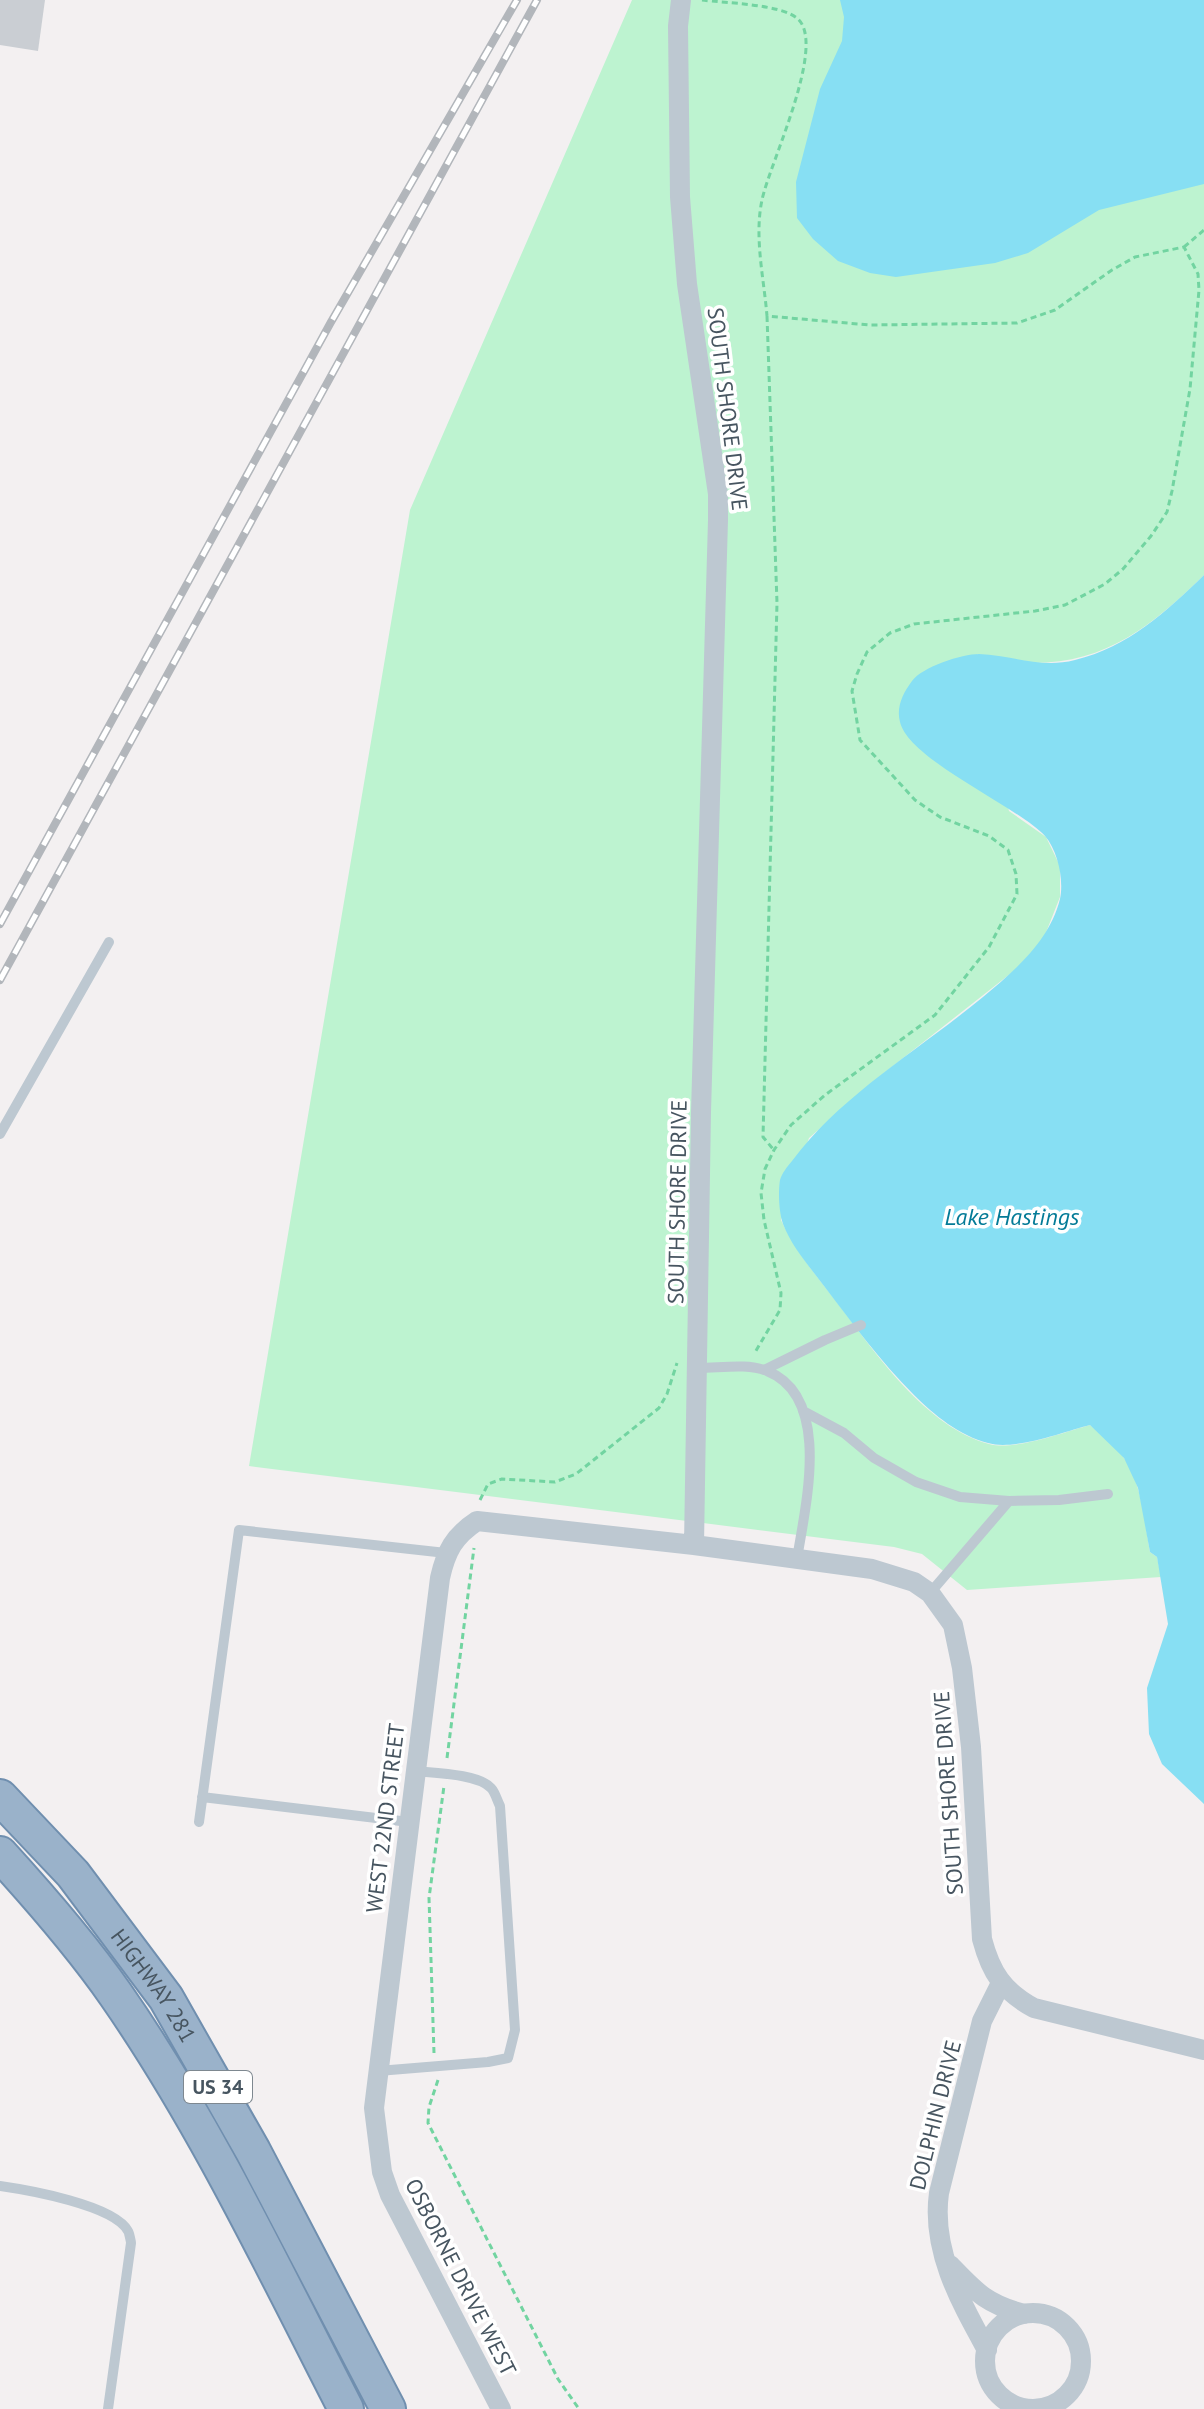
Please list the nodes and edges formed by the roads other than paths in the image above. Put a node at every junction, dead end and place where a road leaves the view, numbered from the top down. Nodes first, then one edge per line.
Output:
1 (681, 0) edge
2 (109, 942) dead end
3 (0, 1134) edge
4 (861, 1325) dead end
5 (699, 1368) junction
6 (764, 1370) junction
7 (803, 1411) junction
8 (1108, 1494) dead end
9 (1009, 1501) junction
10 (694, 1545) junction
11 (796, 1560) junction
12 (444, 1562) junction
13 (930, 1593) junction
14 (415, 1771) junction
15 (0, 1797) edge
16 (202, 1797) junction
17 (199, 1822) dead end
18 (409, 1822) junction
19 (0, 1854) edge
20 (1001, 1983) junction
21 (1204, 2050) edge
22 (378, 2071) junction
23 (0, 2186) edge
24 (947, 2262) junction
25 (1024, 2314) junction
26 (987, 2350) junction
27 (1062, 2403) edge
28 (1015, 2407) edge
29 (108, 2409) edge
30 (346, 2409) edge
31 (388, 2409) edge
32 (501, 2409) edge

1 - 5 street, SOUTH SHORE DRIVE
2 - 3 lane
4 - 6 lane
5 - 6 lane
5 - 10 street, SOUTH SHORE DRIVE
6 - 7 lane
7 - 9 lane
7 - 11 lane
8 - 9 lane
9 - 13 lane
10 - 11 street, SOUTH SHORE DRIVE
10 - 12 street
11 - 13 street, SOUTH SHORE DRIVE
12 - 14 street, WEST 22ND STREET
12 - 16 lane
13 - 20 street, SOUTH SHORE DRIVE
14 - 18 street, WEST 22ND STREET
14 - 22 lane
15 - 31 highway, HIGHWAY 281 / US 34
16 - 17 lane
16 - 18 lane
18 - 22 street, WEST 22ND STREET
19 - 30 highway, HIGHWAY 281 / US 34
20 - 21 street, SOUTH SHORE DRIVE
20 - 24 street, DOLPHIN DRIVE
22 - 32 street, OSBORNE DRIVE WEST
23 - 29 lane
24 - 25 street, DOLPHIN DRIVE
24 - 26 street, DOLPHIN DRIVE
25 - 26 street
25 - 27 street, DOLPHIN DRIVE
26 - 28 street, DOLPHIN DRIVE
27 - 28 street, DOLPHIN DRIVE

